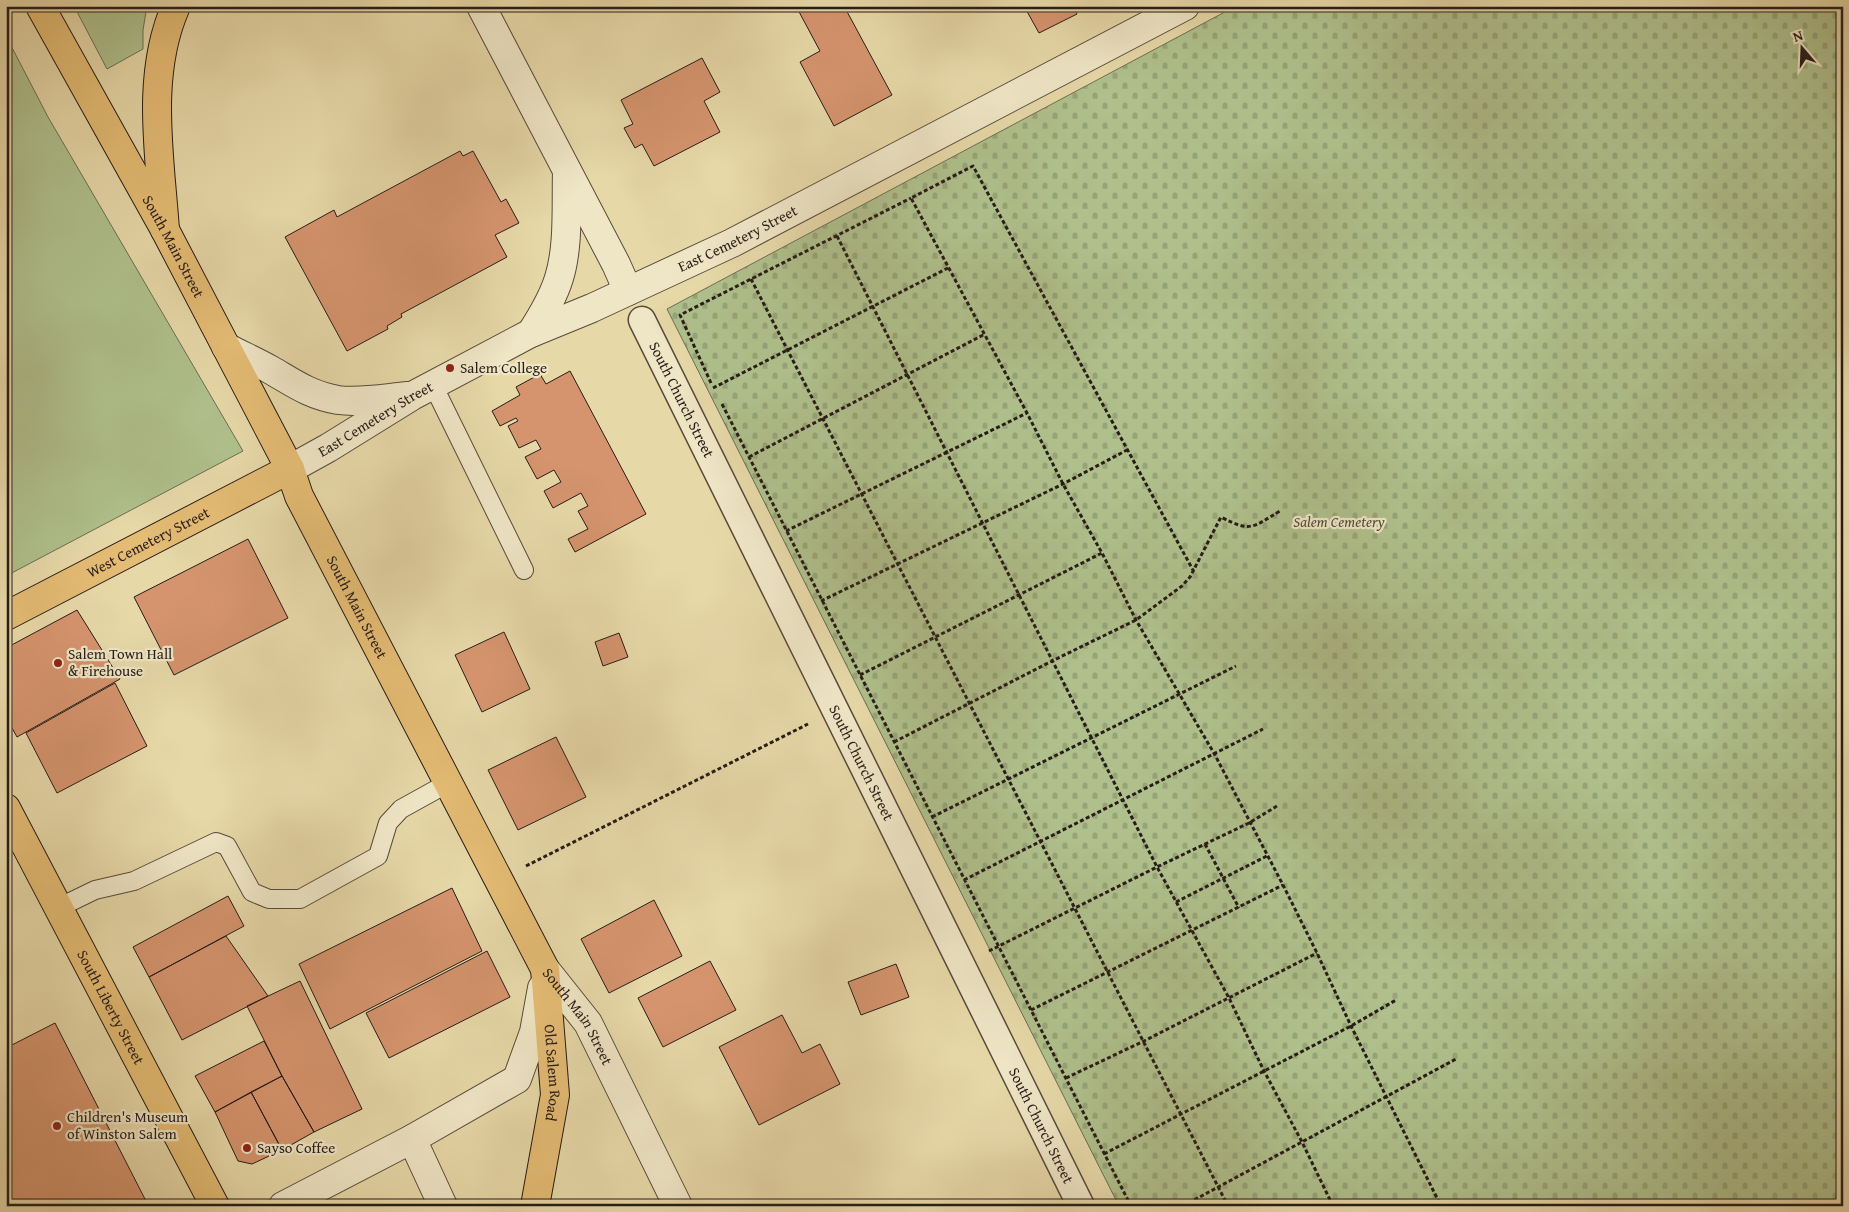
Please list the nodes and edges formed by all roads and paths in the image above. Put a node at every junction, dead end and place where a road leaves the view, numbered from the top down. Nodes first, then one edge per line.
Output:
1 (40, 6) edge
2 (176, 6) edge
3 (481, 6) edge
4 (1185, 6) edge
5 (567, 170) junction
6 (911, 198) junction
7 (165, 230) junction
8 (837, 236) junction
9 (948, 268) junction
10 (751, 279) junction
11 (628, 291) junction
12 (872, 306) junction
13 (642, 320) dead end
14 (531, 334) junction
15 (985, 334) junction
16 (226, 347) junction
17 (788, 350) junction
18 (907, 375) junction
19 (423, 390) junction
20 (718, 397) dead end
21 (1027, 413) junction
22 (823, 419) junction
23 (1127, 450) junction
24 (947, 452) junction
25 (749, 457) junction
26 (290, 469) junction
27 (1063, 484) junction
28 (862, 494) junction
29 (1280, 511) dead end
30 (982, 522) junction
31 (786, 531) junction
32 (1102, 553) junction
33 (897, 564) junction
34 (524, 570) dead end
35 (1194, 572) junction
36 (1018, 594) junction
37 (822, 601) junction
38 (6, 616) edge
39 (789, 616) junction
40 (1136, 620) junction
41 (935, 636) junction
42 (1052, 661) junction
43 (1236, 666) dead end
44 (860, 674) junction
45 (1179, 694) junction
46 (969, 703) junction
47 (836, 711) junction
48 (1263, 729) dead end
49 (1091, 738) junction
50 (894, 742) junction
51 (1215, 755) junction
52 (1009, 779) junction
53 (448, 783) junction
54 (1123, 800) junction
55 (1278, 806) dead end
56 (6, 808) edge
57 (932, 817) junction
58 (1249, 823) junction
59 (1041, 841) junction
60 (1204, 844) junction
61 (1267, 856) junction
62 (1157, 867) junction
63 (1222, 878) junction
64 (498, 880) junction
65 (964, 880) junction
66 (1284, 886) junction
67 (1176, 902) junction
68 (58, 908) junction
69 (1075, 908) junction
70 (1238, 908) junction
71 (1192, 931) junction
72 (998, 946) junction
73 (1318, 953) junction
74 (962, 965) junction
75 (545, 969) junction
76 (1108, 972) junction
77 (1229, 998) junction
78 (1396, 1000) dead end
79 (1031, 1010) junction
80 (1350, 1026) junction
81 (1144, 1041) junction
82 (1456, 1059) dead end
83 (1264, 1071) junction
84 (1066, 1078) junction
85 (1387, 1097) junction
86 (1181, 1114) junction
87 (412, 1139) junction
88 (1302, 1142) junction
89 (1104, 1154) junction
90 (1219, 1187) junction
91 (215, 1206) edge
92 (283, 1206) edge
93 (443, 1206) edge
94 (535, 1206) edge
95 (678, 1206) edge
96 (1081, 1206) edge
97 (1131, 1206) edge
98 (1183, 1206) edge
99 (1228, 1206) edge
100 (1333, 1206) edge
101 (1441, 1206) edge

1 - 7 main road, South Main Street
2 - 7 main road
3 - 5 street
4 - 11 street, East Cemetery Street
5 - 11 street
5 - 14 street
6 - 8 path
6 - 9 path
6 - 23 path
7 - 16 main road, South Main Street
8 - 10 path
8 - 12 path
9 - 12 path
9 - 15 path
10 - 17 path
10 - 17 path
11 - 14 street, East Cemetery Street
12 - 17 path
12 - 18 path
13 - 39 street, South Church Street
14 - 19 street, East Cemetery Street
15 - 18 path
15 - 21 path
16 - 19 street
16 - 26 main road, South Main Street
17 - 22 path
18 - 22 path
18 - 24 path
19 - 26 street, East Cemetery Street
19 - 34 lane
20 - 25 path
21 - 24 path
21 - 27 path
22 - 25 path
22 - 28 path
23 - 27 path
23 - 35 path
24 - 28 path
24 - 30 path
25 - 31 path
26 - 38 main road, West Cemetery Street
26 - 53 main road, South Main Street
27 - 30 path
27 - 32 path
28 - 31 path
28 - 33 path
29 - 35 path
30 - 33 path
30 - 36 path
31 - 37 path
32 - 36 path
32 - 40 path
33 - 37 path
33 - 41 path
35 - 40 path
36 - 41 path
36 - 42 path
37 - 39 path
37 - 44 path
39 - 47 street, South Church Street
40 - 42 path
40 - 45 path
41 - 44 path
41 - 46 path
42 - 46 path
42 - 49 path
43 - 45 path
44 - 50 path
45 - 49 path
45 - 51 path
46 - 50 path
46 - 52 path
47 - 64 path
47 - 74 street, South Church Street
48 - 51 path
49 - 52 path
49 - 54 path
50 - 57 path
51 - 54 path
51 - 58 path
52 - 57 path
52 - 59 path
53 - 64 main road, South Main Street
53 - 68 lane
54 - 59 path
54 - 62 path
55 - 58 path
56 - 68 main road, South Liberty Street
57 - 65 path
58 - 60 path
58 - 61 path
59 - 65 path
59 - 69 path
60 - 62 path
60 - 63 path
61 - 63 path
61 - 66 path
62 - 67 path
62 - 69 path
63 - 67 path
63 - 70 path
64 - 75 main road, South Main Street
65 - 72 path
66 - 70 path
66 - 73 path
67 - 71 path
68 - 91 main road, South Liberty Street
69 - 72 path
69 - 76 path
70 - 71 path
71 - 76 path
71 - 77 path
72 - 74 path
72 - 79 path
73 - 77 path
73 - 80 path
74 - 96 street, South Church Street
75 - 87 street
75 - 94 main road, Old Salem Road
75 - 95 street, South Main Street
76 - 79 path
76 - 81 path
77 - 81 path
77 - 83 path
78 - 80 path
79 - 84 path
80 - 83 path
80 - 85 path
81 - 84 path
81 - 86 path
82 - 85 path
83 - 86 path
83 - 88 path
84 - 89 path
85 - 88 path
85 - 101 path
86 - 89 path
86 - 90 path
87 - 92 street
87 - 93 street
88 - 90 path
88 - 100 path
89 - 97 path
90 - 98 path
90 - 99 path

